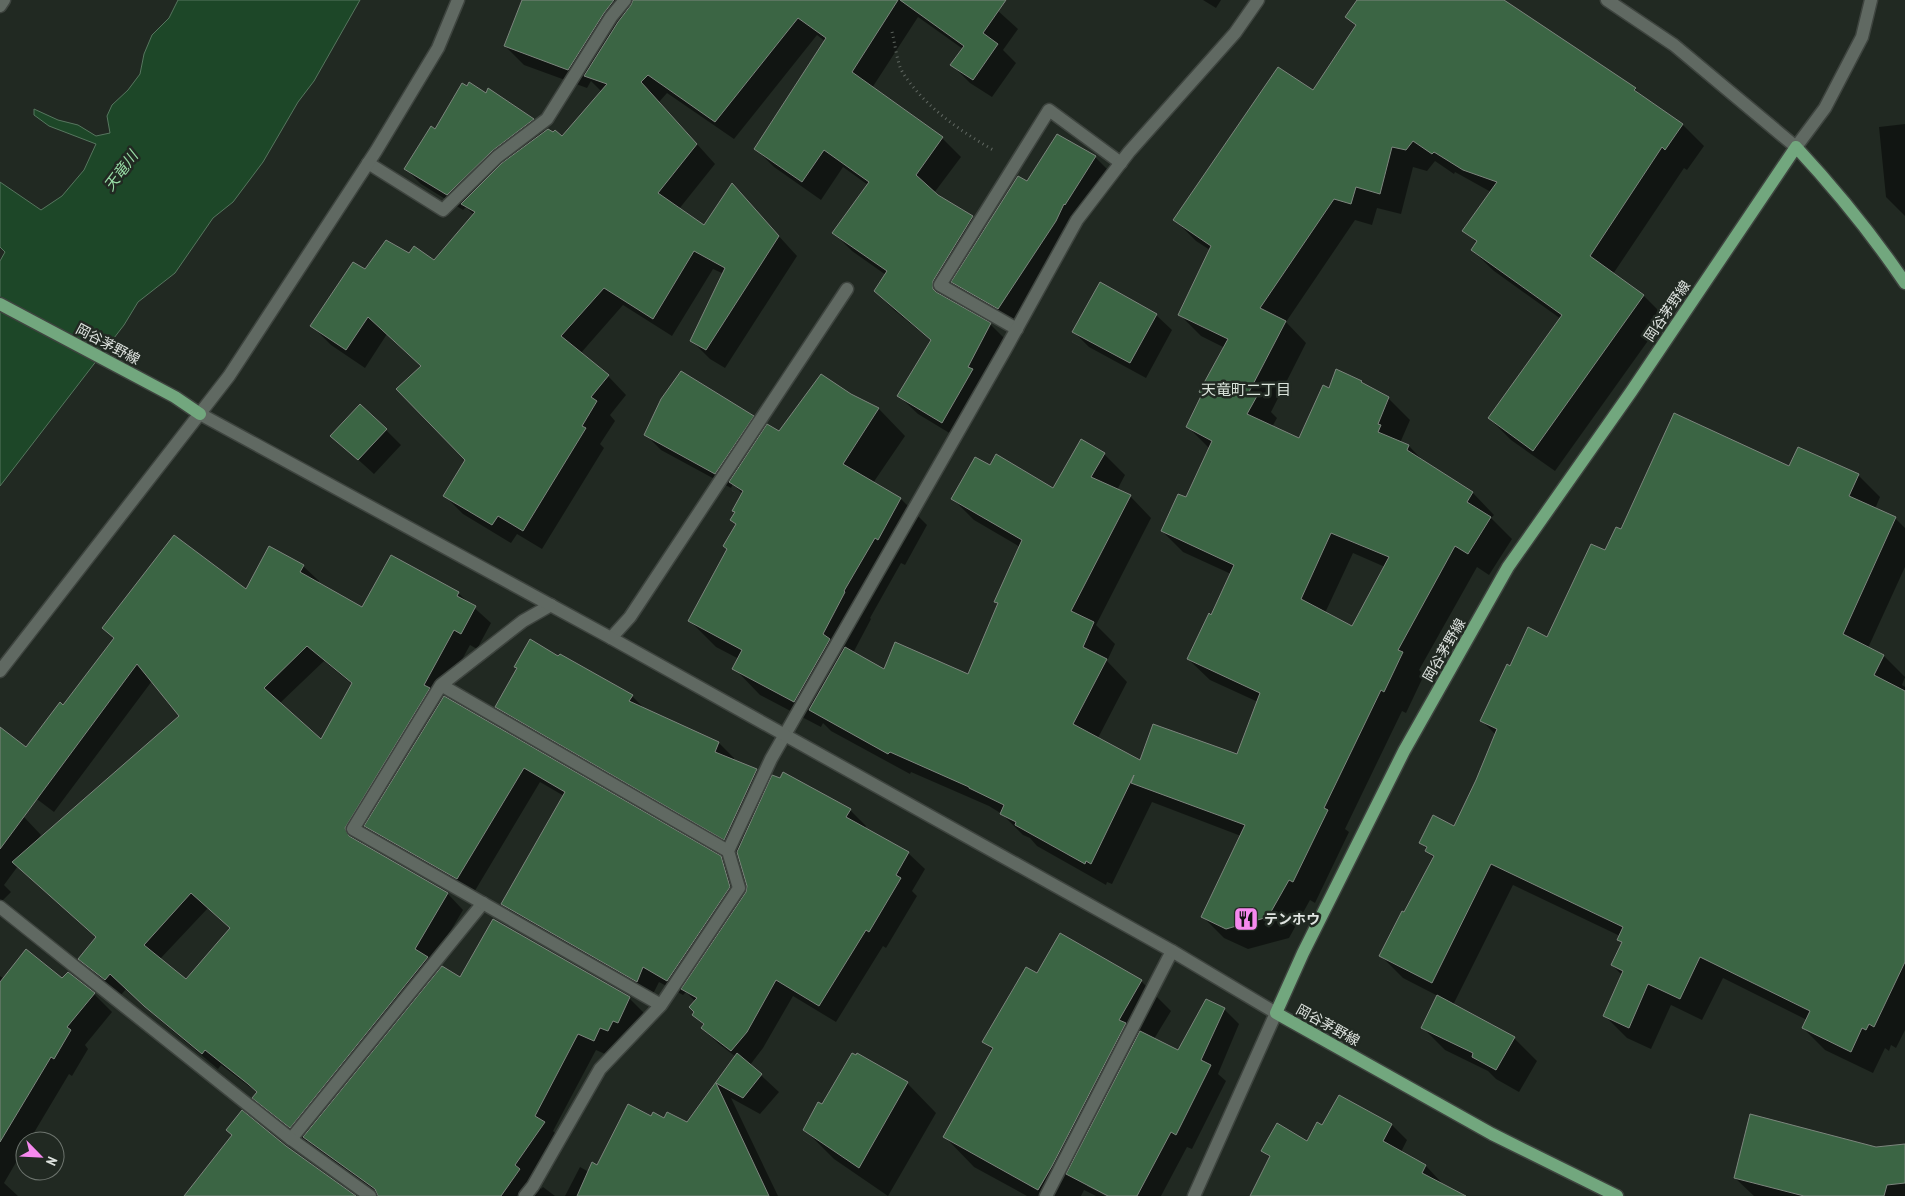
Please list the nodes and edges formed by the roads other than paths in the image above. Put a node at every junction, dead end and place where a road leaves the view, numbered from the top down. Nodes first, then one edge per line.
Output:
1 (4, 0) edge
2 (458, 0) edge
3 (625, 0) edge
4 (1258, 0) edge
5 (1607, 0) edge
6 (1871, 0) edge
7 (0, 6) edge
8 (1796, 147) junction
9 (368, 162) junction
10 (1121, 163) junction
11 (1905, 282) edge
12 (846, 289) dead end
13 (0, 304) edge
14 (1017, 329) junction
15 (200, 414) junction
16 (551, 605) junction
17 (612, 638) junction
18 (0, 672) edge
19 (441, 685) junction
20 (786, 735) junction
21 (728, 851) junction
22 (483, 903) junction
23 (0, 907) edge
24 (1172, 951) junction
25 (661, 1005) junction
26 (1276, 1013) junction
27 (291, 1139) junction
28 (370, 1196) edge
29 (524, 1196) edge
30 (1046, 1196) edge
31 (1194, 1196) edge
32 (1618, 1196) edge

1 - 7 street
2 - 9 street
3 - 9 street
4 - 10 street
5 - 8 street
6 - 8 street
8 - 11 main road
8 - 26 main road, 岡谷茅野線
9 - 15 street
10 - 14 street
10 - 14 street
12 - 17 street
13 - 15 main road, 岡谷茅野線
14 - 20 street
15 - 16 street
15 - 18 street
16 - 17 street
16 - 19 street
17 - 20 street
19 - 21 street
19 - 22 street
20 - 21 street
20 - 24 street
21 - 25 street
22 - 25 street
22 - 27 street
23 - 27 street
24 - 26 street
24 - 30 street
25 - 29 street
26 - 31 street
26 - 32 main road, 岡谷茅野線
27 - 28 street

